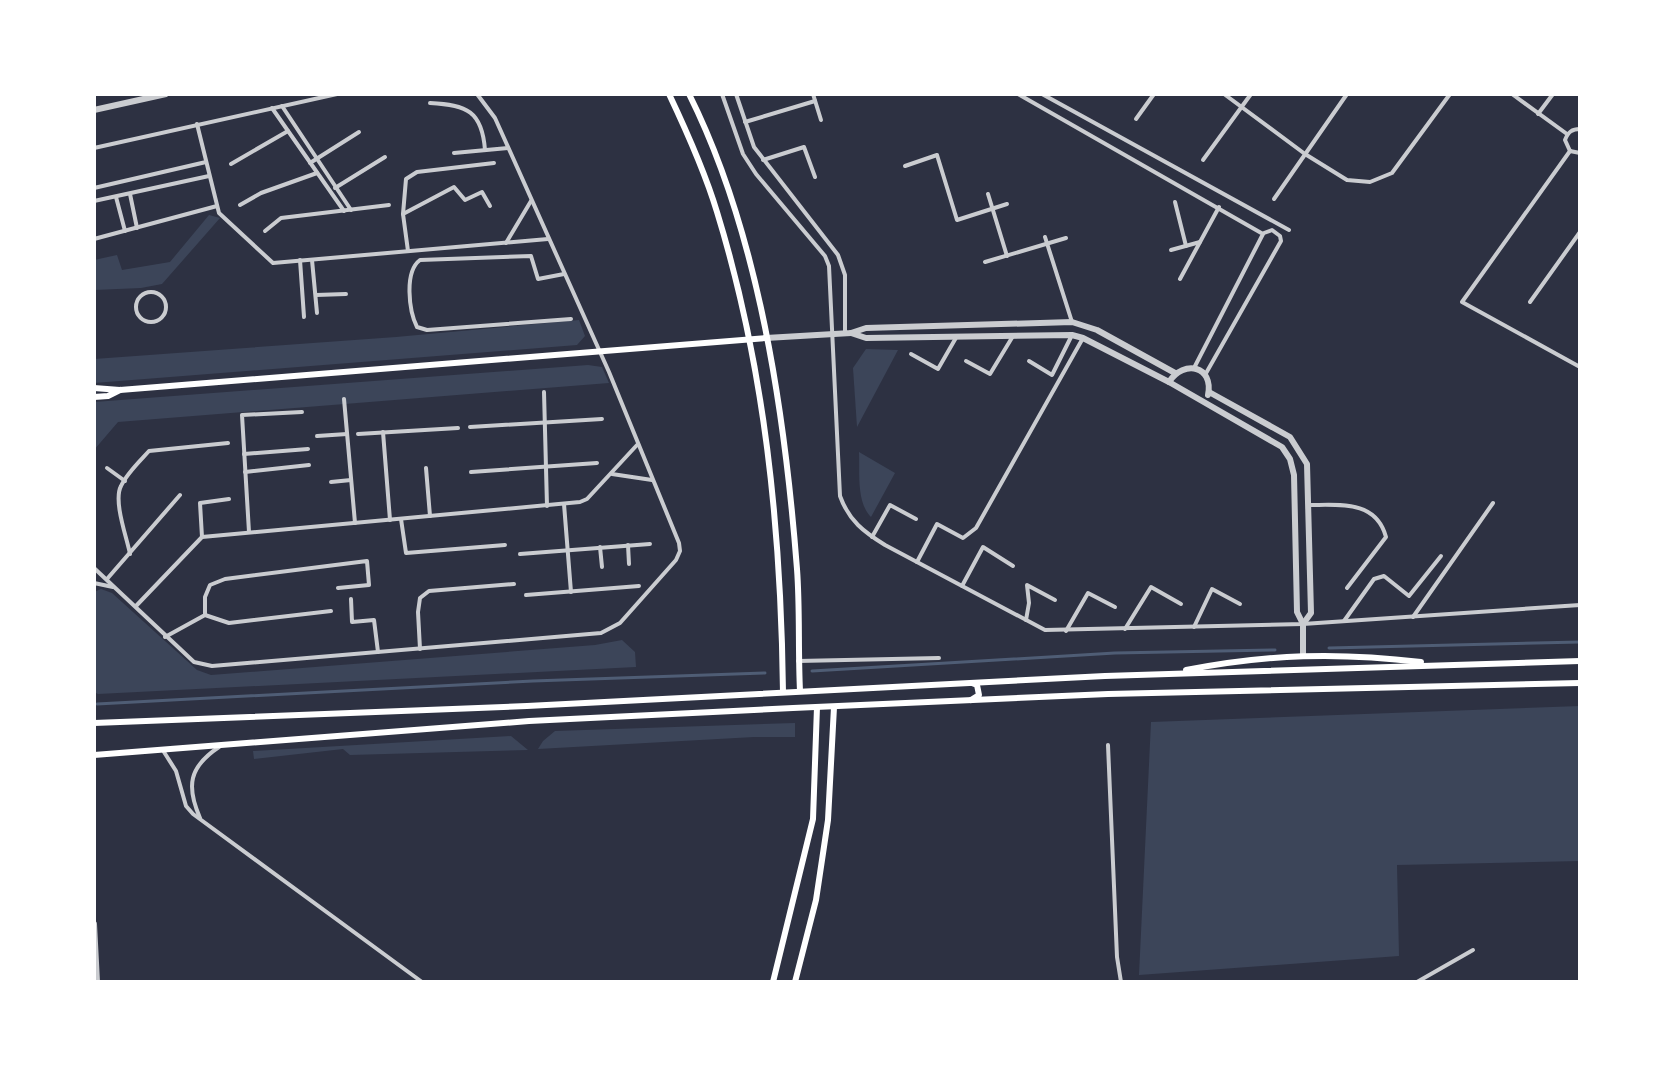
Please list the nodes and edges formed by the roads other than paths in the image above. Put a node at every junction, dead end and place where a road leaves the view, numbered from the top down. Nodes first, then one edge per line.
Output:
1 (166, 94) edge
2 (337, 94) edge
3 (477, 94) edge
4 (669, 94) edge
5 (689, 94) edge
6 (722, 94) edge
7 (736, 94) edge
8 (813, 94) edge
9 (1018, 94) edge
10 (1042, 94) edge
11 (1154, 94) edge
12 (1224, 94) edge
13 (1251, 94) edge
14 (1347, 94) edge
15 (1450, 94) edge
16 (1512, 94) edge
17 (1553, 94) edge
18 (815, 101) junction
19 (430, 103) dead end
20 (281, 106) junction
21 (1241, 107) junction
22 (271, 108) junction
23 (94, 110) edge
24 (1538, 114) junction
25 (1136, 119) dead end
26 (821, 120) dead end
27 (745, 122) junction
28 (197, 124) junction
29 (1580, 129) edge
30 (288, 131) junction
31 (359, 132) dead end
32 (1567, 134) junction
33 (94, 148) edge
34 (508, 148) junction
35 (485, 150) junction
36 (1570, 151) junction
37 (454, 153) dead end
38 (1580, 153) edge
39 (1305, 154) junction
40 (385, 157) dead end
41 (317, 158) junction
42 (763, 160) junction
43 (1203, 160) dead end
44 (206, 162) junction
45 (310, 163) junction
46 (494, 163) dead end
47 (231, 164) dead end
48 (905, 166) dead end
49 (317, 173) junction
50 (210, 176) junction
51 (815, 177) dead end
52 (94, 188) edge
53 (336, 188) junction
54 (330, 192) junction
55 (130, 194) junction
56 (988, 194) dead end
57 (116, 197) junction
58 (1274, 199) dead end
59 (94, 201) edge
60 (531, 201) junction
61 (1175, 202) dead end
62 (1007, 204) dead end
63 (240, 205) dead end
64 (389, 205) dead end
65 (217, 206) junction
66 (490, 206) dead end
67 (1219, 207) junction
68 (993, 209) junction
69 (351, 210) junction
70 (344, 211) junction
71 (403, 214) junction
72 (1274, 221) junction
73 (137, 228) junction
74 (1289, 230) dead end
75 (125, 231) junction
76 (265, 231) dead end
77 (1266, 232) junction
78 (1580, 232) edge
79 (1045, 237) dead end
80 (1066, 238) dead end
81 (94, 239) edge
82 (548, 239) junction
83 (1200, 242) junction
84 (506, 243) junction
85 (1047, 244) junction
86 (1186, 246) junction
87 (1171, 250) dead end
88 (408, 251) junction
89 (1007, 256) junction
90 (312, 259) junction
91 (300, 260) junction
92 (985, 262) dead end
93 (564, 274) junction
94 (1180, 279) dead end
95 (346, 294) dead end
96 (316, 295) junction
97 (1530, 302) dead end
98 (317, 313) dead end
99 (304, 317) dead end
100 (160, 319) joint
101 (571, 319) dead end
102 (1072, 322) junction
103 (848, 333) junction
104 (832, 334) junction
105 (1072, 335) junction
106 (957, 336) junction
107 (1013, 336) junction
108 (766, 338) junction
109 (1083, 338) junction
110 (751, 339) junction
111 (600, 352) junction
112 (911, 354) dead end
113 (966, 361) dead end
114 (1029, 361) dead end
115 (1580, 367) edge
116 (1194, 368) junction
117 (1175, 373) junction
118 (1205, 375) junction
119 (1169, 382) junction
120 (94, 388) edge
121 (120, 390) junction
122 (544, 392) dead end
123 (1209, 392) junction
124 (94, 397) edge
125 (344, 399) dead end
126 (1204, 402) junction
127 (302, 412) dead end
128 (602, 419) dead end
129 (544, 422) junction
130 (470, 427) dead end
131 (458, 428) dead end
132 (383, 432) junction
133 (347, 434) junction
134 (358, 434) dead end
135 (317, 436) dead end
136 (228, 443) dead end
137 (637, 445) junction
138 (308, 449) dead end
139 (244, 454) junction
140 (597, 463) dead end
141 (309, 465) dead end
142 (546, 466) junction
143 (107, 468) dead end
144 (426, 468) dead end
145 (245, 472) junction
146 (471, 472) dead end
147 (612, 474) junction
148 (351, 480) junction
149 (652, 480) junction
150 (125, 481) junction
151 (331, 482) dead end
152 (180, 495) dead end
153 (229, 499) dead end
154 (1493, 503) dead end
155 (564, 504) junction
156 (1309, 505) junction
157 (547, 506) junction
158 (430, 516) junction
159 (401, 519) junction
160 (916, 519) dead end
161 (390, 520) junction
162 (355, 523) junction
163 (249, 532) junction
164 (202, 537) junction
165 (872, 537) junction
166 (650, 544) dead end
167 (505, 545) dead end
168 (628, 545) junction
169 (600, 547) junction
170 (568, 550) junction
171 (130, 554) junction
172 (520, 554) dead end
173 (1441, 556) dead end
174 (917, 562) junction
175 (629, 564) dead end
176 (1013, 566) dead end
177 (602, 567) dead end
178 (94, 568) edge
179 (107, 579) junction
180 (94, 583) edge
181 (514, 584) dead end
182 (639, 586) dead end
183 (962, 586) junction
184 (115, 587) junction
185 (338, 588) dead end
186 (1347, 588) dead end
187 (571, 592) junction
188 (526, 595) dead end
189 (351, 599) dead end
190 (1055, 600) dead end
191 (1181, 604) dead end
192 (1240, 604) dead end
193 (1580, 605) edge
194 (136, 606) junction
195 (1115, 607) dead end
196 (331, 611) dead end
197 (205, 615) junction
198 (1413, 617) junction
199 (1026, 620) junction
200 (1344, 621) junction
201 (1303, 624) junction
202 (1194, 628) junction
203 (1125, 629) junction
204 (1066, 631) junction
205 (165, 637) junction
206 (420, 649) junction
207 (378, 652) junction
208 (1303, 655) junction
209 (939, 658) dead end
210 (782, 661) junction
211 (798, 661) junction
212 (1580, 661) edge
213 (1440, 665) junction
214 (1166, 674) junction
215 (971, 682) junction
216 (1580, 683) edge
217 (800, 691) junction
218 (783, 692) junction
219 (652, 699) junction
220 (971, 700) junction
221 (817, 707) junction
222 (834, 707) junction
223 (655, 715) junction
224 (94, 723) edge
225 (222, 745) junction
226 (1108, 745) dead end
227 (164, 752) junction
228 (94, 755) edge
229 (201, 820) junction
230 (94, 924) edge
231 (1473, 950) dead end
232 (95, 951) edge
233 (97, 982) edge
234 (422, 982) edge
235 (773, 982) edge
236 (795, 982) edge
237 (1121, 982) edge
238 (1417, 982) edge

1 - 23 street
2 - 20 street
3 - 34 street
4 - 110 main road
5 - 108 main road
6 - 104 street
7 - 27 street
8 - 18 street
9 - 67 street
10 - 72 street
11 - 25 street
12 - 21 street
13 - 21 street
14 - 39 street
15 - 39 street
16 - 24 street
17 - 24 street
18 - 26 street
18 - 27 street
19 - 35 street
20 - 22 street
20 - 41 street
21 - 39 street
21 - 43 street
22 - 28 street
22 - 30 street
24 - 32 street
27 - 42 street
28 - 33 street
28 - 44 street
29 - 32 street
30 - 45 street
30 - 47 street
31 - 41 street
32 - 36 street
34 - 35 street
34 - 60 street
35 - 37 street
36 - 38 street
36 - 115 street
39 - 58 street
40 - 53 street
41 - 45 street
41 - 53 street
42 - 51 street
42 - 103 street
44 - 50 street
44 - 52 street
45 - 49 street
46 - 71 street
48 - 68 street
49 - 54 street
49 - 63 street
50 - 55 street
50 - 65 street
53 - 54 street
53 - 69 street
54 - 70 street
55 - 57 street
55 - 73 street
56 - 68 street
57 - 59 street
57 - 75 street
60 - 82 street
60 - 84 street
61 - 86 street
62 - 68 street
64 - 69 street
65 - 73 street
65 - 91 street
66 - 71 street
67 - 77 street
67 - 83 street
68 - 89 street
69 - 70 street
70 - 76 street
71 - 88 street
72 - 74 street
72 - 77 street
73 - 75 street
75 - 81 street
77 - 116 street
77 - 118 street
78 - 97 street
79 - 85 street
80 - 85 street
82 - 84 street
82 - 93 street
83 - 86 street
83 - 94 street
84 - 88 street
85 - 89 street
85 - 102 street
86 - 87 street
88 - 90 street
89 - 92 street
90 - 91 street
90 - 96 street
91 - 99 street
93 - 101 street
93 - 111 street
95 - 96 street
96 - 98 street
100 - 100 street
102 - 103 street
102 - 117 street
103 - 104 street
103 - 106 street
104 - 108 street
104 - 165 street
105 - 107 street
105 - 109 street
105 - 114 street
106 - 107 street
106 - 112 street
107 - 113 street
108 - 110 main road
108 - 211 main road
109 - 119 street
109 - 174 street
110 - 111 main road
110 - 210 main road
111 - 121 main road
111 - 137 street
116 - 117 street
116 - 118 street
117 - 119 street
118 - 123 street
119 - 126 street
120 - 121 main road
121 - 124 main road
122 - 129 street
123 - 126 street
123 - 156 street
125 - 133 street
126 - 201 street
127 - 139 street
128 - 129 street
129 - 130 street
129 - 142 street
131 - 132 street
132 - 134 street
132 - 161 street
133 - 135 street
133 - 148 street
136 - 150 street
137 - 147 street
137 - 149 street
138 - 139 street
139 - 145 street
140 - 142 street
141 - 145 street
142 - 146 street
142 - 157 street
143 - 150 street
144 - 158 street
145 - 163 street
147 - 149 street
147 - 155 street
148 - 151 street
148 - 162 street
149 - 206 street
150 - 171 street
152 - 171 street
153 - 164 street
154 - 198 street
155 - 157 street
155 - 170 street
156 - 186 street
156 - 201 street
157 - 158 street
158 - 159 street
159 - 161 street
159 - 167 street
160 - 165 street
161 - 162 street
162 - 163 street
163 - 164 street
164 - 194 street
165 - 174 street
166 - 168 street
168 - 169 street
168 - 175 street
169 - 170 street
169 - 177 street
170 - 172 street
170 - 187 street
171 - 179 street
173 - 200 street
174 - 183 street
176 - 183 street
178 - 179 street
179 - 184 street
180 - 184 street
181 - 206 street
182 - 187 street
183 - 199 street
184 - 194 street
185 - 197 street
187 - 188 street
189 - 207 street
190 - 199 street
191 - 203 street
192 - 202 street
193 - 198 street
194 - 205 street
195 - 204 street
196 - 197 street
197 - 205 street
198 - 200 street
199 - 204 street
200 - 201 street
201 - 202 street
201 - 208 street
202 - 203 street
203 - 204 street
205 - 207 street
206 - 207 street
208 - 213 main road
208 - 214 main road
209 - 211 street
210 - 211 main road
210 - 218 main road
211 - 217 main road
212 - 213 main road
213 - 214 main road
214 - 215 main road
215 - 217 main road
215 - 220 main road
216 - 220 main road
217 - 218 main road
218 - 219 main road
219 - 223 main road
219 - 224 main road
220 - 222 main road
221 - 222 main road
221 - 223 main road
221 - 235 main road
222 - 236 main road
223 - 225 main road
225 - 227 main road
225 - 229 street
226 - 237 street
227 - 228 main road
227 - 229 street
229 - 234 street
230 - 232 street
231 - 238 street
232 - 233 street

